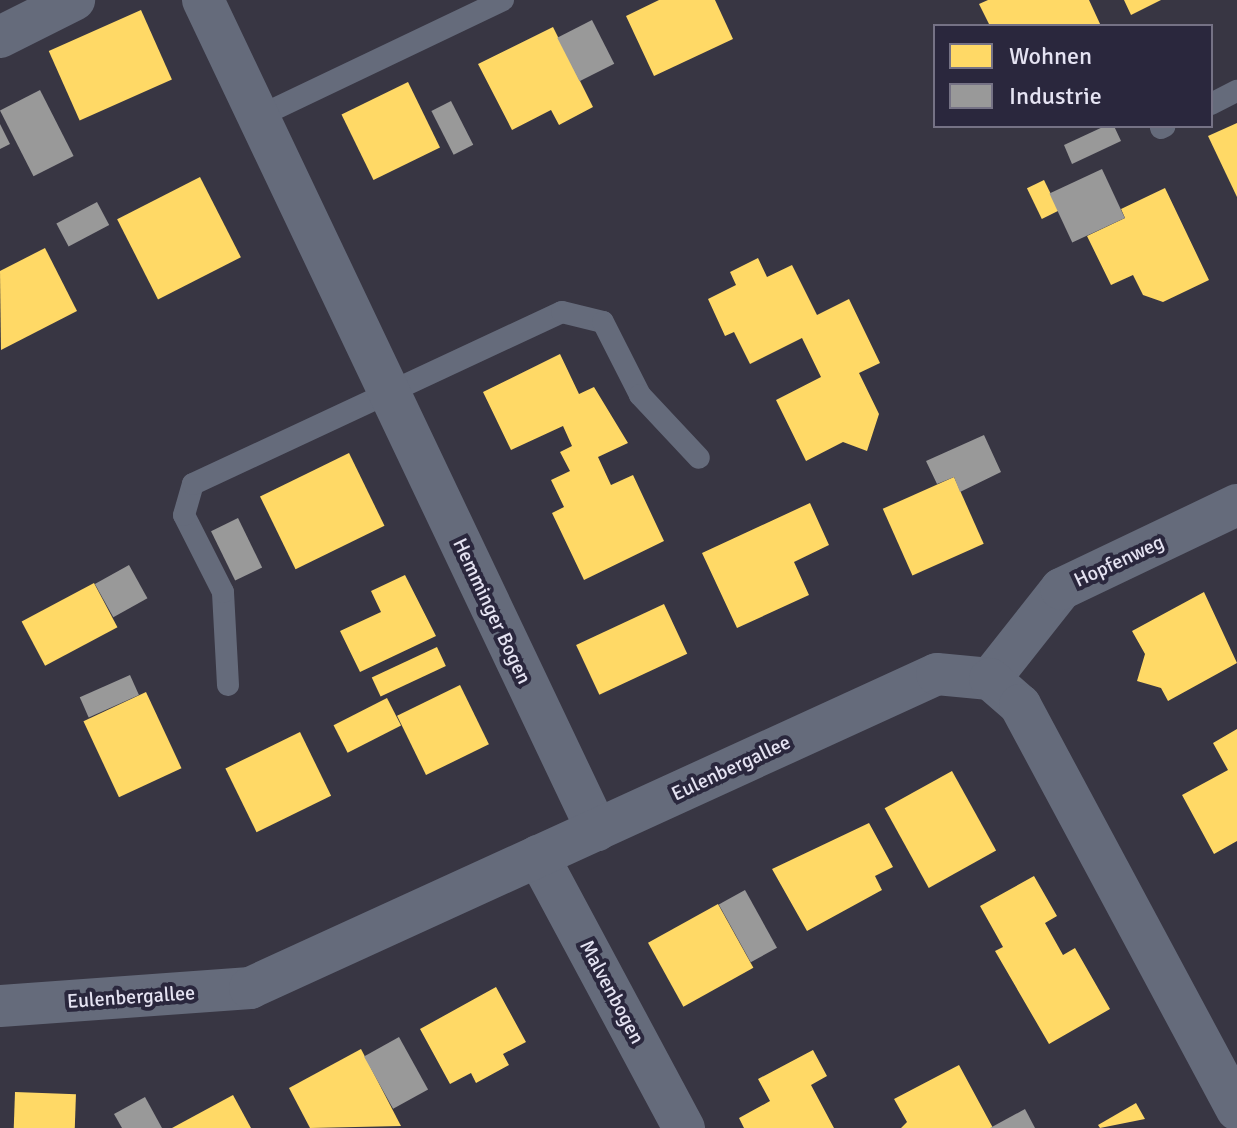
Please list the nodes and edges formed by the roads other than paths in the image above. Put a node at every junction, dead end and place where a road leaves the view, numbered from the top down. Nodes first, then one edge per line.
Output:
1 (74, 0) edge
2 (203, 0) edge
3 (503, 0) edge
4 (0, 37) edge
5 (1237, 91) edge
6 (1213, 103) edge
7 (262, 115) junction
8 (388, 391) junction
9 (699, 458) dead end
10 (1237, 505) edge
11 (990, 679) junction
12 (228, 685) dead end
13 (597, 830) junction
14 (538, 856) junction
15 (0, 1006) edge
16 (1237, 1110) edge
17 (684, 1128) edge

1 - 4 street
2 - 7 street, Hemminger Bogen
3 - 7 lane
5 - 6 lane
7 - 8 street, Hemminger Bogen
8 - 9 lane
8 - 12 lane
8 - 13 street, Hemminger Bogen
10 - 11 street, Hopfenweg
11 - 13 street, Eulenbergallee
11 - 16 street
13 - 14 street, Eulenbergallee
14 - 15 street, Eulenbergallee
14 - 17 street, Malvenbogen

